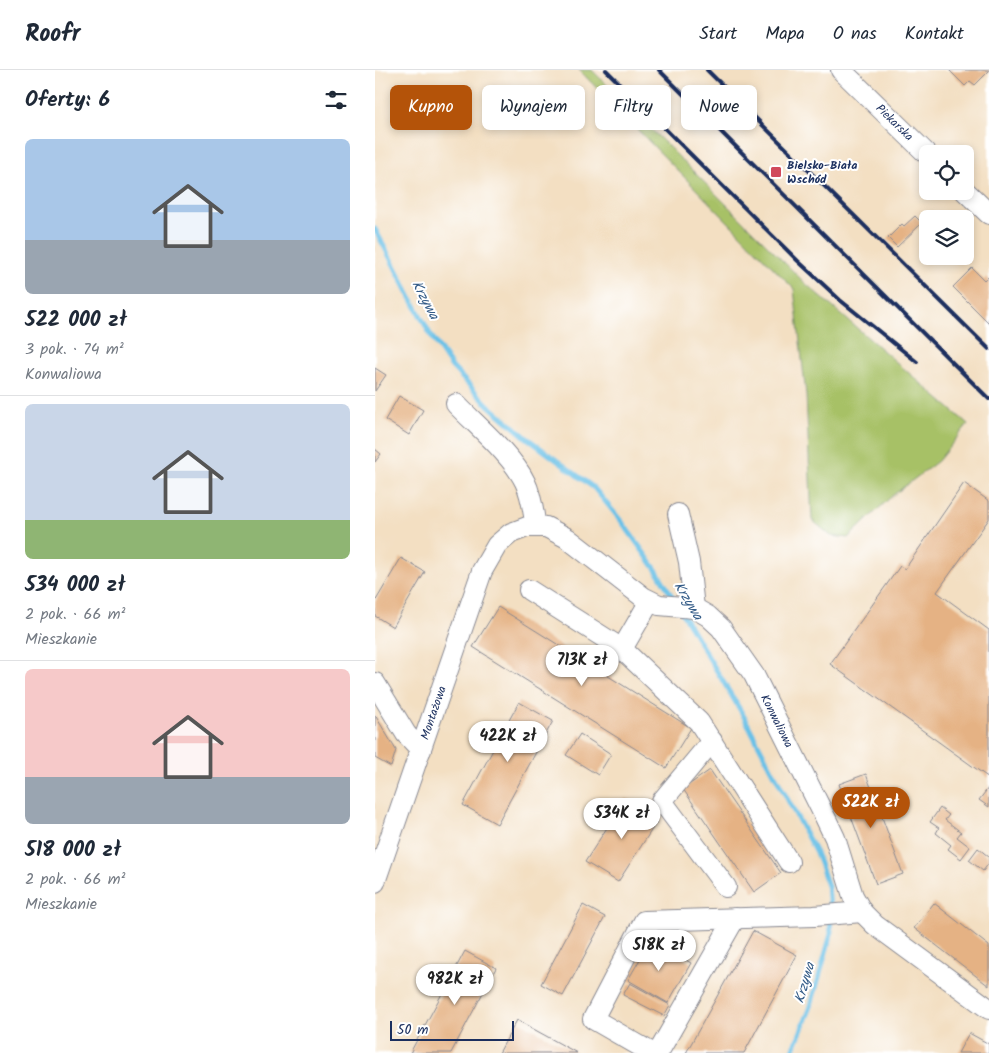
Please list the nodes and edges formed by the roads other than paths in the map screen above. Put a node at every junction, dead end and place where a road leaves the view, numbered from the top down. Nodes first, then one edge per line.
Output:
1 (841, 70) edge
2 (919, 146) edge
3 (974, 200) edge
4 (989, 214) edge
5 (456, 404) dead end
6 (678, 514) dead end
7 (536, 527) junction
8 (497, 545) joint
9 (529, 590) dead end
10 (655, 603) junction
11 (694, 608) junction
12 (622, 649) junction
13 (375, 683) edge
14 (712, 741) junction
15 (421, 750) junction
16 (789, 862) dead end
17 (377, 870) edge
18 (726, 888) dead end
19 (853, 912) junction
20 (735, 918) junction
21 (989, 1009) edge
22 (652, 1053) edge
23 (658, 1053) edge

1 - 2 street, Piekarska
3 - 4 street
5 - 7 street
6 - 11 street
7 - 8 street, Konwaliowa
7 - 10 street, Konwaliowa
8 - 15 street, Montażowa
9 - 12 street
10 - 11 street, Konwaliowa
10 - 12 street
11 - 19 street, Konwaliowa
12 - 14 street
13 - 15 street
14 - 16 street
14 - 18 street
15 - 17 street, Montażowa
19 - 20 street
19 - 21 street, Konwaliowa
20 - 22 street
20 - 23 street

